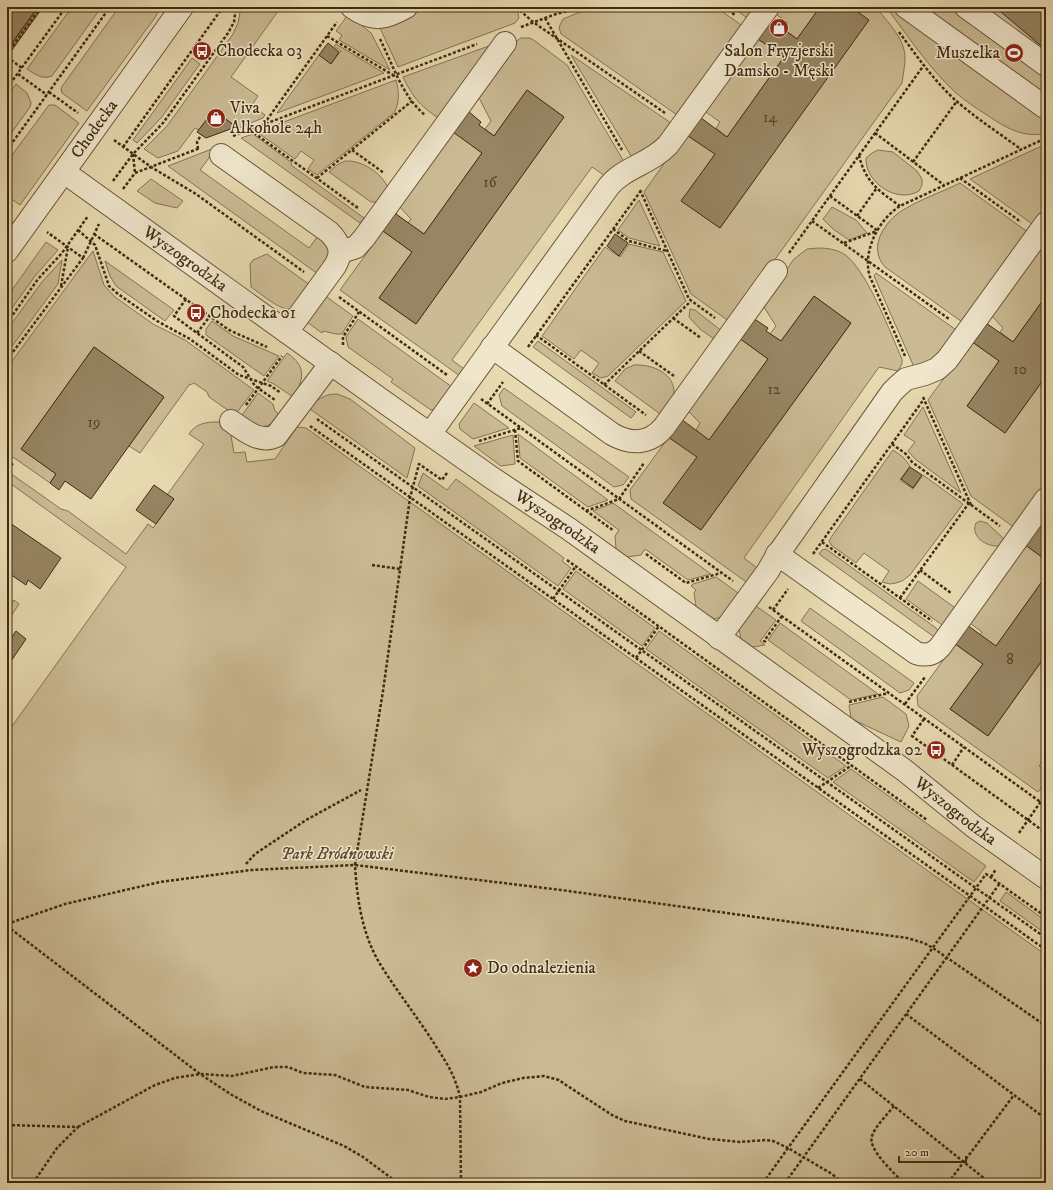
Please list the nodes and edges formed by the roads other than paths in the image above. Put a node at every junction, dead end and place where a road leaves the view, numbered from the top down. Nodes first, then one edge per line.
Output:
1 (182, 7) edge
2 (406, 7) edge
3 (768, 7) edge
4 (906, 7) edge
5 (966, 7) edge
6 (346, 13) edge
7 (510, 36) road end
8 (1046, 65) edge
9 (1046, 108) edge
10 (218, 146) road end
11 (64, 172) junction
12 (1042, 228) edge
13 (7, 251) edge
14 (341, 252) junction
15 (776, 271) road end
16 (287, 332) junction
17 (492, 347) junction
18 (338, 356) junction
19 (232, 421) road end
20 (430, 434) junction
21 (1046, 500) edge
22 (777, 554) junction
23 (719, 638) junction
24 (1046, 878) edge

1 - 11 street, Chodecka
2 - 6 street
3 - 17 street
4 - 9 street
5 - 8 street
7 - 14 street
10 - 14 street
11 - 13 street, Chodecka
11 - 16 street, Wyszogrodzka
12 - 22 street
14 - 16 street
15 - 17 street
16 - 18 street, Wyszogrodzka
17 - 20 street
18 - 19 street
18 - 20 street, Wyszogrodzka
20 - 23 street, Wyszogrodzka
21 - 22 street
22 - 23 street
23 - 24 street, Wyszogrodzka

